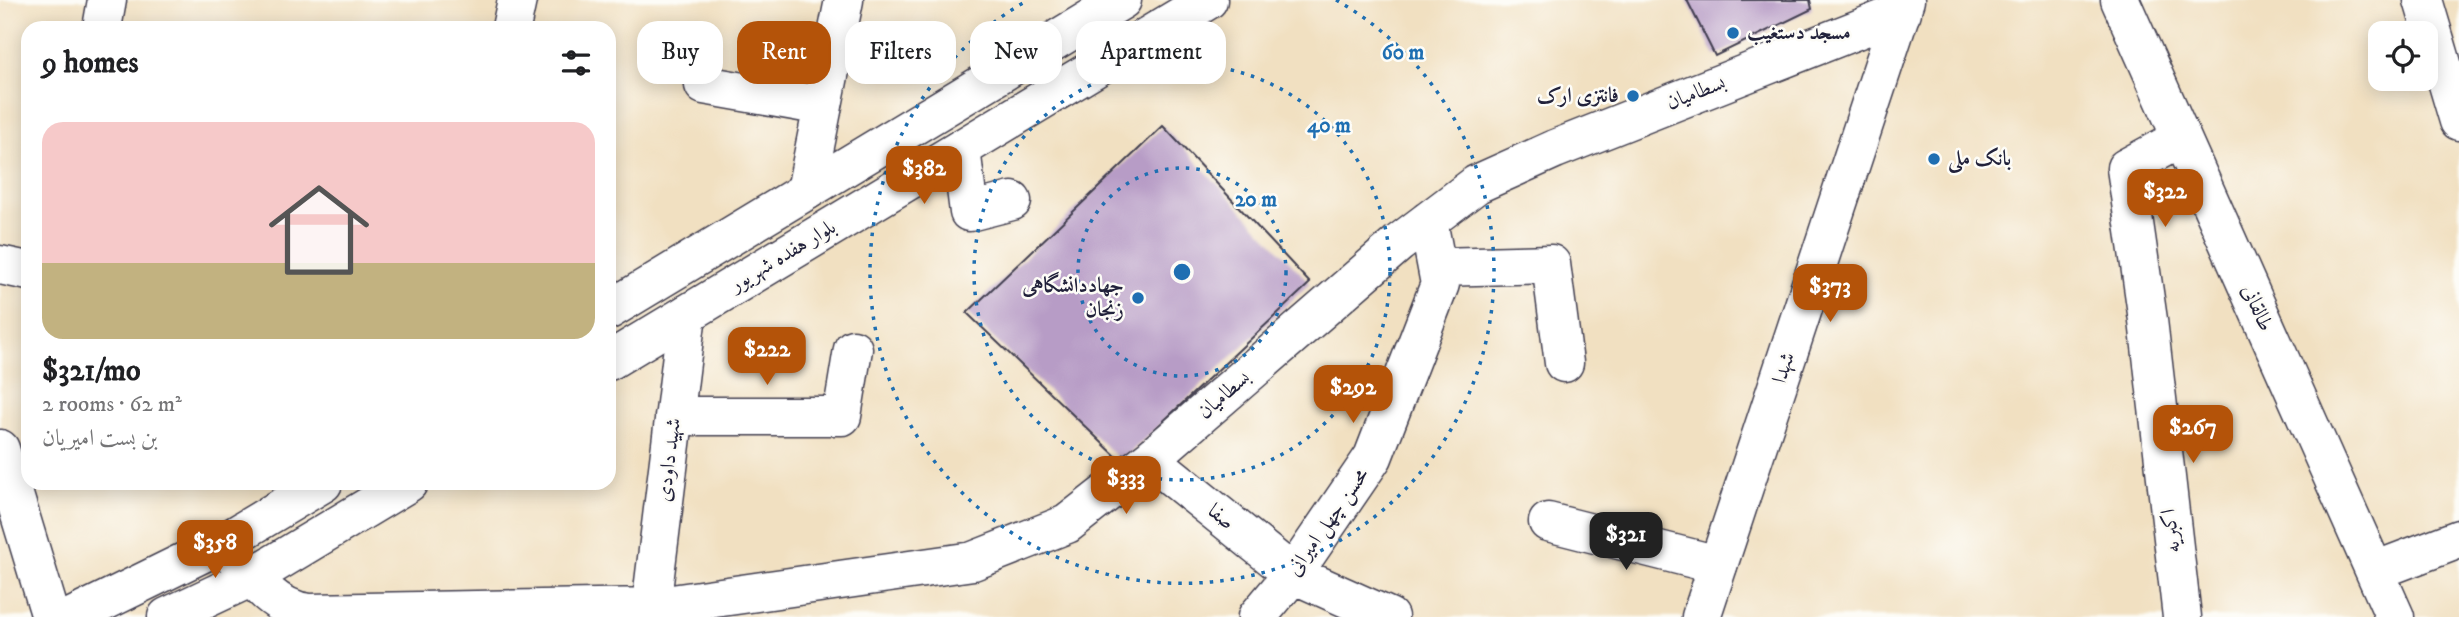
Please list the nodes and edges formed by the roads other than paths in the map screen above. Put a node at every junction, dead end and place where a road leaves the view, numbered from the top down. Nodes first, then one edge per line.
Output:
1 (107, 0) edge
2 (517, 0) edge
3 (844, 0) edge
4 (1122, 0) edge
5 (1208, 0) edge
6 (2423, 0) edge
7 (2129, 2) edge
8 (1903, 6) edge
9 (103, 21) edge
10 (512, 21) edge
11 (2453, 84) edge
12 (704, 85) dead end
13 (822, 106) junction
14 (2459, 121) edge
15 (2181, 138) junction
16 (961, 149) junction
17 (806, 191) junction
18 (1012, 201) dead end
19 (1428, 220) junction
20 (0, 265) edge
21 (1437, 267) junction
22 (21, 270) edge
23 (616, 306) edge
24 (687, 314) junction
25 (853, 349) dead end
26 (616, 357) edge
27 (1564, 363) dead end
28 (674, 416) junction
29 (0, 449) edge
30 (1150, 459) junction
31 (311, 490) edge
32 (396, 490) edge
33 (1548, 522) dead end
34 (2459, 539) edge
35 (223, 543) junction
36 (1718, 565) junction
37 (2375, 571) junction
38 (1293, 574) junction
39 (252, 577) junction
40 (651, 607) junction
41 (51, 617) edge
42 (72, 617) edge
43 (167, 617) edge
44 (1257, 617) edge
45 (1389, 617) edge
46 (1701, 617) edge
47 (2182, 617) edge
48 (2395, 617) edge

1 - 9 street
2 - 10 street
3 - 13 street
4 - 17 street, بلوار هفده شهریور
5 - 16 street, بلوار هفده شهریور
6 - 11 street
7 - 15 street, طالقانی
8 - 19 street, بسطامیان
8 - 36 street, شهدا
11 - 14 street
12 - 13 street
13 - 17 street
15 - 37 street, طالقانی
15 - 47 street, اکبریه
16 - 18 street
16 - 24 street, بلوار هفده شهریور
17 - 23 street, بلوار هفده شهریور
19 - 21 street, محسن چهل امیرانی
19 - 30 street, بسطامیان
20 - 22 street
21 - 27 street
21 - 38 street, محسن چهل امیرانی
24 - 26 street, بلوار هفده شهریور
24 - 28 street, شهید داودی
25 - 28 street
28 - 40 street, شهید داودی
29 - 41 street
30 - 38 street, صفا
30 - 40 street, بسطامیان
31 - 35 street
32 - 39 street
33 - 36 street
34 - 37 street
35 - 39 street, بسطامیان
35 - 42 street
36 - 46 street, شهدا
37 - 48 street, طالقانی
38 - 44 street, محسن چهل امیرانی
38 - 45 street, صفا
39 - 40 street, بسطامیان
39 - 43 street

